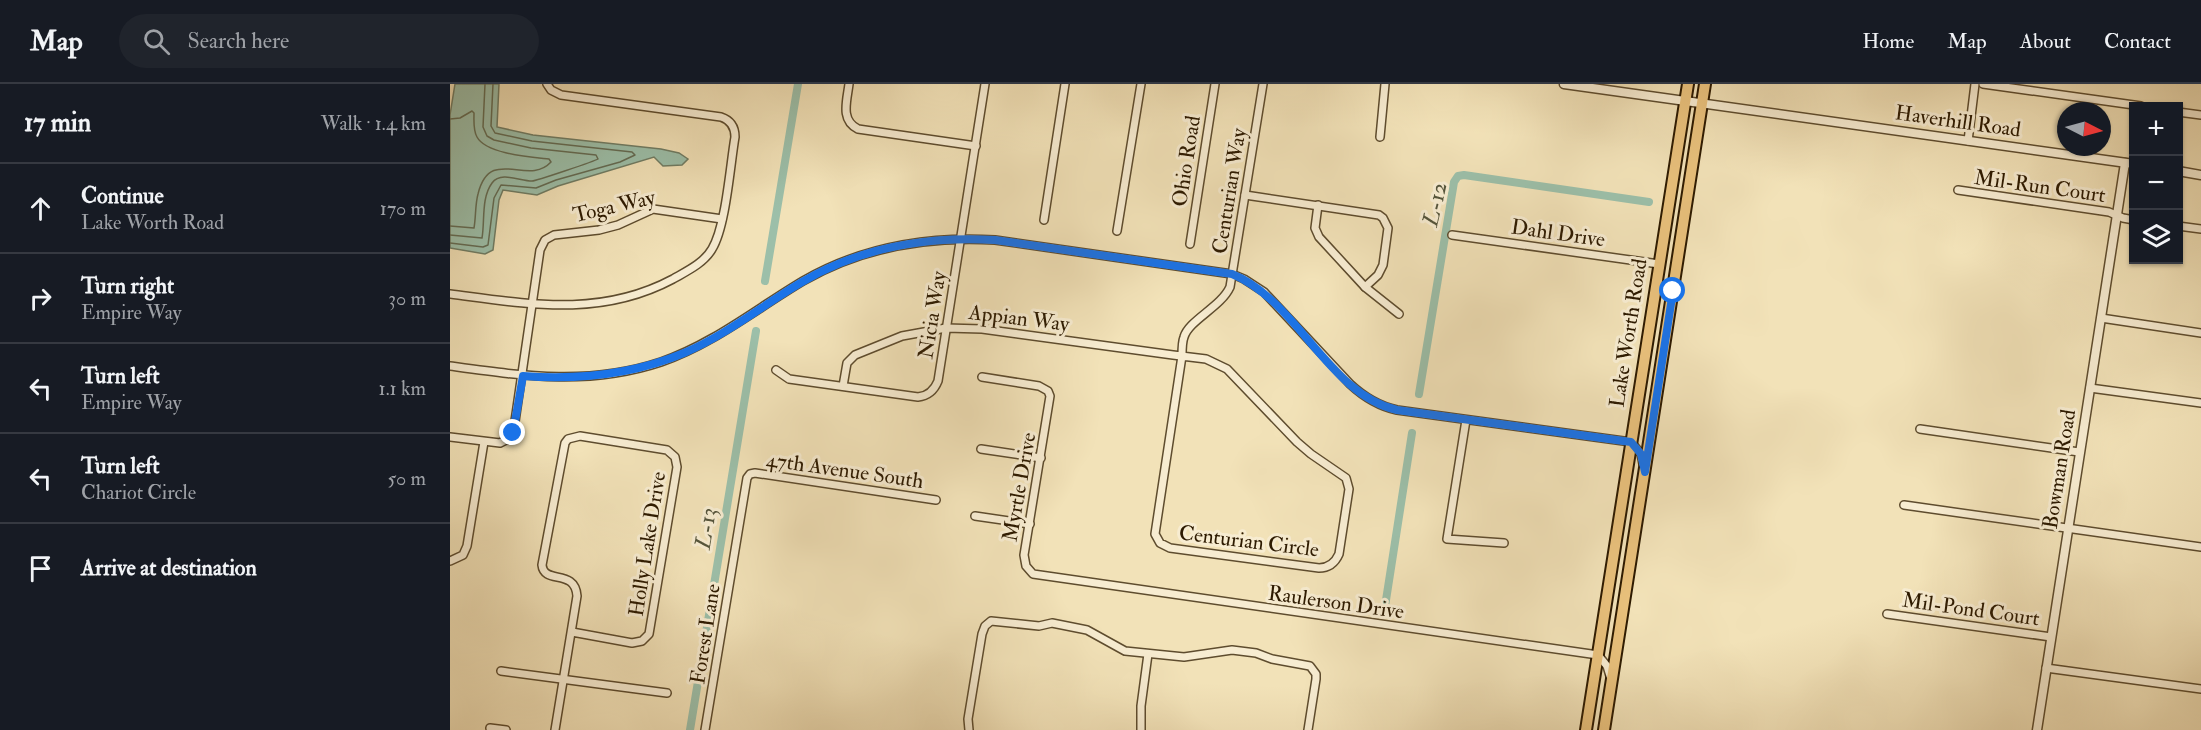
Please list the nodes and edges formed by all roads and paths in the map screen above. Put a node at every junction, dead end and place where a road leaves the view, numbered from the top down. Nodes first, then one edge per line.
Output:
1 (547, 84) edge
2 (849, 84) edge
3 (986, 84) edge
4 (1065, 84) edge
5 (1141, 84) edge
6 (1215, 84) edge
7 (1263, 84) edge
8 (1385, 84) edge
9 (1564, 84) edge
10 (1688, 84) edge
11 (1705, 84) edge
12 (1975, 84) edge
13 (1983, 84) edge
14 (1686, 100) junction
15 (1702, 103) junction
16 (2129, 104) edge
17 (2183, 113) edge
18 (2201, 115) edge
19 (1380, 137) dead end
20 (1968, 141) junction
21 (976, 146) junction
22 (2129, 164) edge
23 (2183, 172) edge
24 (2201, 175) edge
25 (1958, 190) dead end
26 (1245, 195) junction
27 (1317, 205) junction
28 (2117, 214) junction
29 (722, 219) junction
30 (2129, 219) edge
31 (1044, 220) dead end
32 (2183, 227) edge
33 (2201, 229) edge
34 (1117, 231) dead end
35 (1452, 235) dead end
36 (961, 238) junction
37 (1190, 244) dead end
38 (1659, 264) junction
39 (1232, 274) junction
40 (1365, 287) junction
41 (450, 294) edge
42 (532, 305) junction
43 (1399, 314) dead end
44 (2101, 318) junction
45 (946, 328) junction
46 (2201, 333) edge
47 (1182, 356) junction
48 (450, 366) edge
49 (776, 370) dead end
50 (523, 376) junction
51 (982, 377) dead end
52 (843, 386) junction
53 (2090, 388) junction
54 (2201, 403) edge
55 (1466, 420) junction
56 (1920, 429) dead end
57 (450, 437) edge
58 (484, 442) junction
59 (1631, 442) junction
60 (981, 449) dead end
61 (2079, 452) junction
62 (1041, 458) junction
63 (1645, 472) junction
64 (750, 474) joint
65 (936, 500) dead end
66 (1904, 505) dead end
67 (975, 516) dead end
68 (1030, 524) junction
69 (2068, 528) junction
70 (1504, 543) dead end
71 (2201, 547) edge
72 (450, 561) edge
73 (1040, 576) joint
74 (1887, 614) dead end
75 (572, 632) junction
76 (2051, 637) junction
77 (1148, 654) junction
78 (1598, 655) junction
79 (2046, 668) junction
80 (501, 671) dead end
81 (564, 680) junction
82 (1612, 681) junction
83 (2201, 690) edge
84 (667, 693) dead end
85 (490, 728) dead end
86 (506, 730) edge
87 (555, 730) edge
88 (705, 730) edge
89 (969, 730) edge
90 (1141, 730) edge
91 (1308, 730) edge
92 (1586, 730) edge
93 (1604, 730) edge
94 (2037, 730) edge

1 - 29 street
2 - 21 street
3 - 21 street, Nicia Way
4 - 31 street
5 - 34 street
6 - 37 street, Ohio Road
7 - 26 street, Centurian Way
8 - 19 street
9 - 14 street, Haverhill Road
10 - 14 main road, Lake Worth Road
11 - 15 main road, Lake Worth Road
12 - 20 street
13 - 16 street
14 - 15 street, Haverhill Road
14 - 38 main road, Lake Worth Road
15 - 20 street, Haverhill Road
15 - 63 main road, Lake Worth Road
17 - 18 street
20 - 22 street, Haverhill Road
21 - 36 street, Nicia Way
22 - 28 street, Bowman Road
23 - 24 street
25 - 28 street, Mil-Run Court
26 - 27 street
26 - 39 street, Centurian Way
27 - 40 street
27 - 40 street
28 - 30 street, Mil-Run Court
28 - 44 street, Bowman Road
29 - 42 street
29 - 42 street, Toga Way
32 - 33 street
35 - 38 street, Dahl Drive
36 - 39 street
36 - 45 street, Nicia Way
36 - 50 street
38 - 59 main road, Lake Worth Road
39 - 47 street, Centurian Way
39 - 55 street
40 - 43 street
41 - 42 street
42 - 50 street, Toga Way
44 - 46 street
44 - 53 street, Bowman Road
45 - 47 street, Appian Way
45 - 52 street, Appian Way
45 - 52 street, Nicia Way
47 - 47 street, Centurian Circle
48 - 50 street
49 - 52 street, Nicia Way
50 - 58 street, Toga Way
51 - 62 street, Myrtle Drive
53 - 54 street
53 - 61 street, Bowman Road
55 - 59 street
55 - 70 street
56 - 61 street
57 - 58 street
58 - 72 street
59 - 63 street
59 - 78 main road, Lake Worth Road
60 - 62 street
61 - 69 street, Bowman Road
62 - 68 street, Myrtle Drive
63 - 82 main road, Lake Worth Road
64 - 65 street, 47th Avenue South
64 - 88 street, Forest Lane
66 - 69 street
67 - 68 street
68 - 73 street, Myrtle Drive
69 - 71 street
69 - 76 street, Bowman Road
73 - 78 street, Raulerson Drive
74 - 76 street, Mil-Pond Court
75 - 75 street, Holly Lake Drive
75 - 81 street, Holly Lake Drive
76 - 79 street, Bowman Road
77 - 89 street
77 - 90 street
77 - 91 street
78 - 82 street
78 - 92 main road, Lake Worth Road
79 - 83 street
79 - 94 street, Bowman Road
80 - 81 street
81 - 84 street
81 - 87 street, Holly Lake Drive
82 - 93 main road, Lake Worth Road
85 - 86 street

